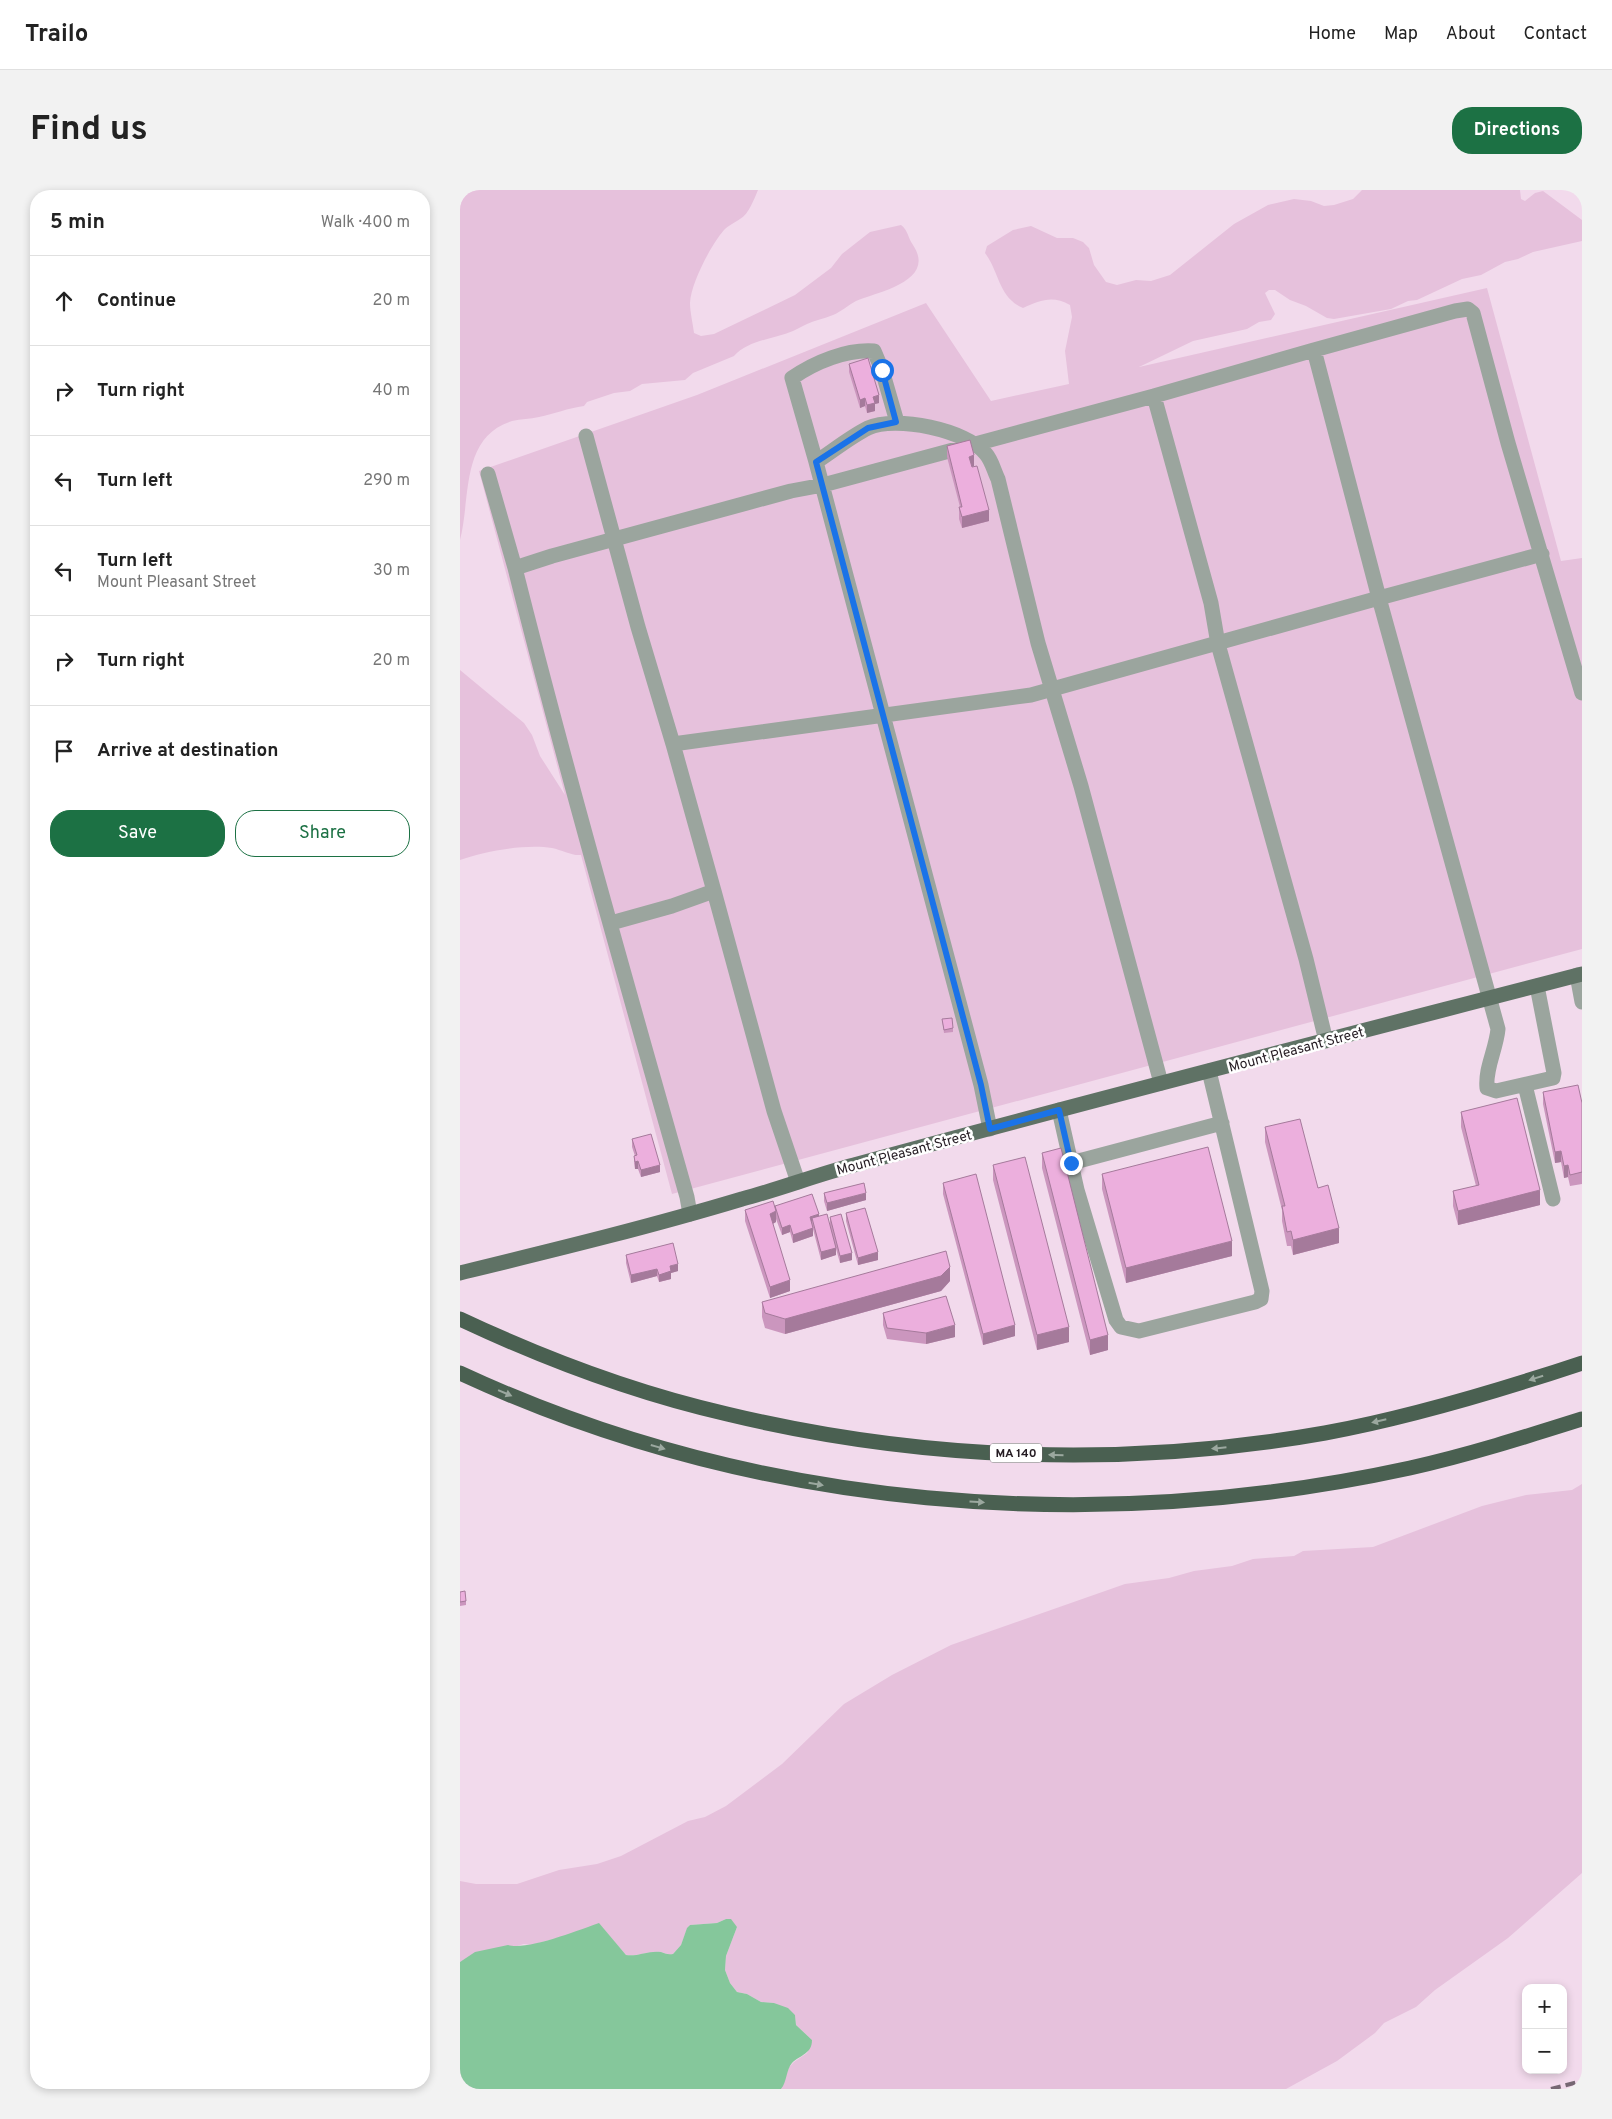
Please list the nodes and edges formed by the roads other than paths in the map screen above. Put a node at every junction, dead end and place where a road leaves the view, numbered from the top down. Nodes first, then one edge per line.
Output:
1 (1314, 350) junction
2 (1154, 396) junction
3 (896, 422) junction
4 (586, 436) dead end
5 (972, 444) junction
6 (816, 462) junction
7 (488, 474) dead end
8 (822, 485) junction
9 (614, 539) junction
10 (1542, 554) junction
11 (515, 568) junction
12 (1379, 598) junction
13 (1218, 644) junction
14 (1053, 690) junction
15 (1582, 693) edge
16 (883, 714) junction
17 (673, 744) junction
18 (714, 891) junction
19 (611, 923) junction
20 (1580, 975) edge
21 (1537, 986) junction
22 (1489, 998) junction
23 (1582, 1002) edge
24 (1326, 1041) junction
25 (1209, 1071) junction
26 (1161, 1083) junction
27 (1525, 1085) junction
28 (1059, 1110) junction
29 (1222, 1123) junction
30 (990, 1129) junction
31 (1071, 1163) junction
32 (798, 1182) junction
33 (1553, 1199) dead end
34 (690, 1214) junction
35 (460, 1274) edge
36 (460, 1319) edge
37 (1582, 1364) edge
38 (460, 1373) edge
39 (1582, 1419) edge

1 - 2 lane
1 - 10 lane
1 - 12 lane
2 - 5 lane
2 - 13 lane
3 - 5 lane
3 - 6 lane
3 - 6 lane
4 - 9 lane
5 - 8 lane
5 - 14 lane
6 - 8 lane
7 - 11 lane
8 - 9 lane
8 - 16 lane
9 - 11 lane
9 - 17 lane
10 - 12 lane
10 - 15 lane
11 - 19 lane
12 - 13 lane
12 - 22 lane
13 - 14 lane
13 - 24 lane
14 - 16 lane
14 - 26 lane
16 - 17 lane
16 - 30 lane
17 - 18 lane
18 - 19 lane
18 - 32 lane
19 - 34 lane
20 - 21 main road, Mount Pleasant Street
20 - 23 lane
21 - 22 main road, Mount Pleasant Street
21 - 27 lane
22 - 24 main road, Mount Pleasant Street
22 - 27 lane
24 - 25 main road, Mount Pleasant Street
25 - 26 main road, Mount Pleasant Street
25 - 29 lane
26 - 28 main road, Mount Pleasant Street
27 - 33 lane
28 - 30 main road, Mount Pleasant Street
28 - 31 lane
29 - 31 lane
29 - 31 lane
30 - 32 main road, Mount Pleasant Street
32 - 34 main road, Mount Pleasant Street
34 - 35 main road, Mount Pleasant Street
37 -> 36 highway, MA 140
38 -> 39 highway

